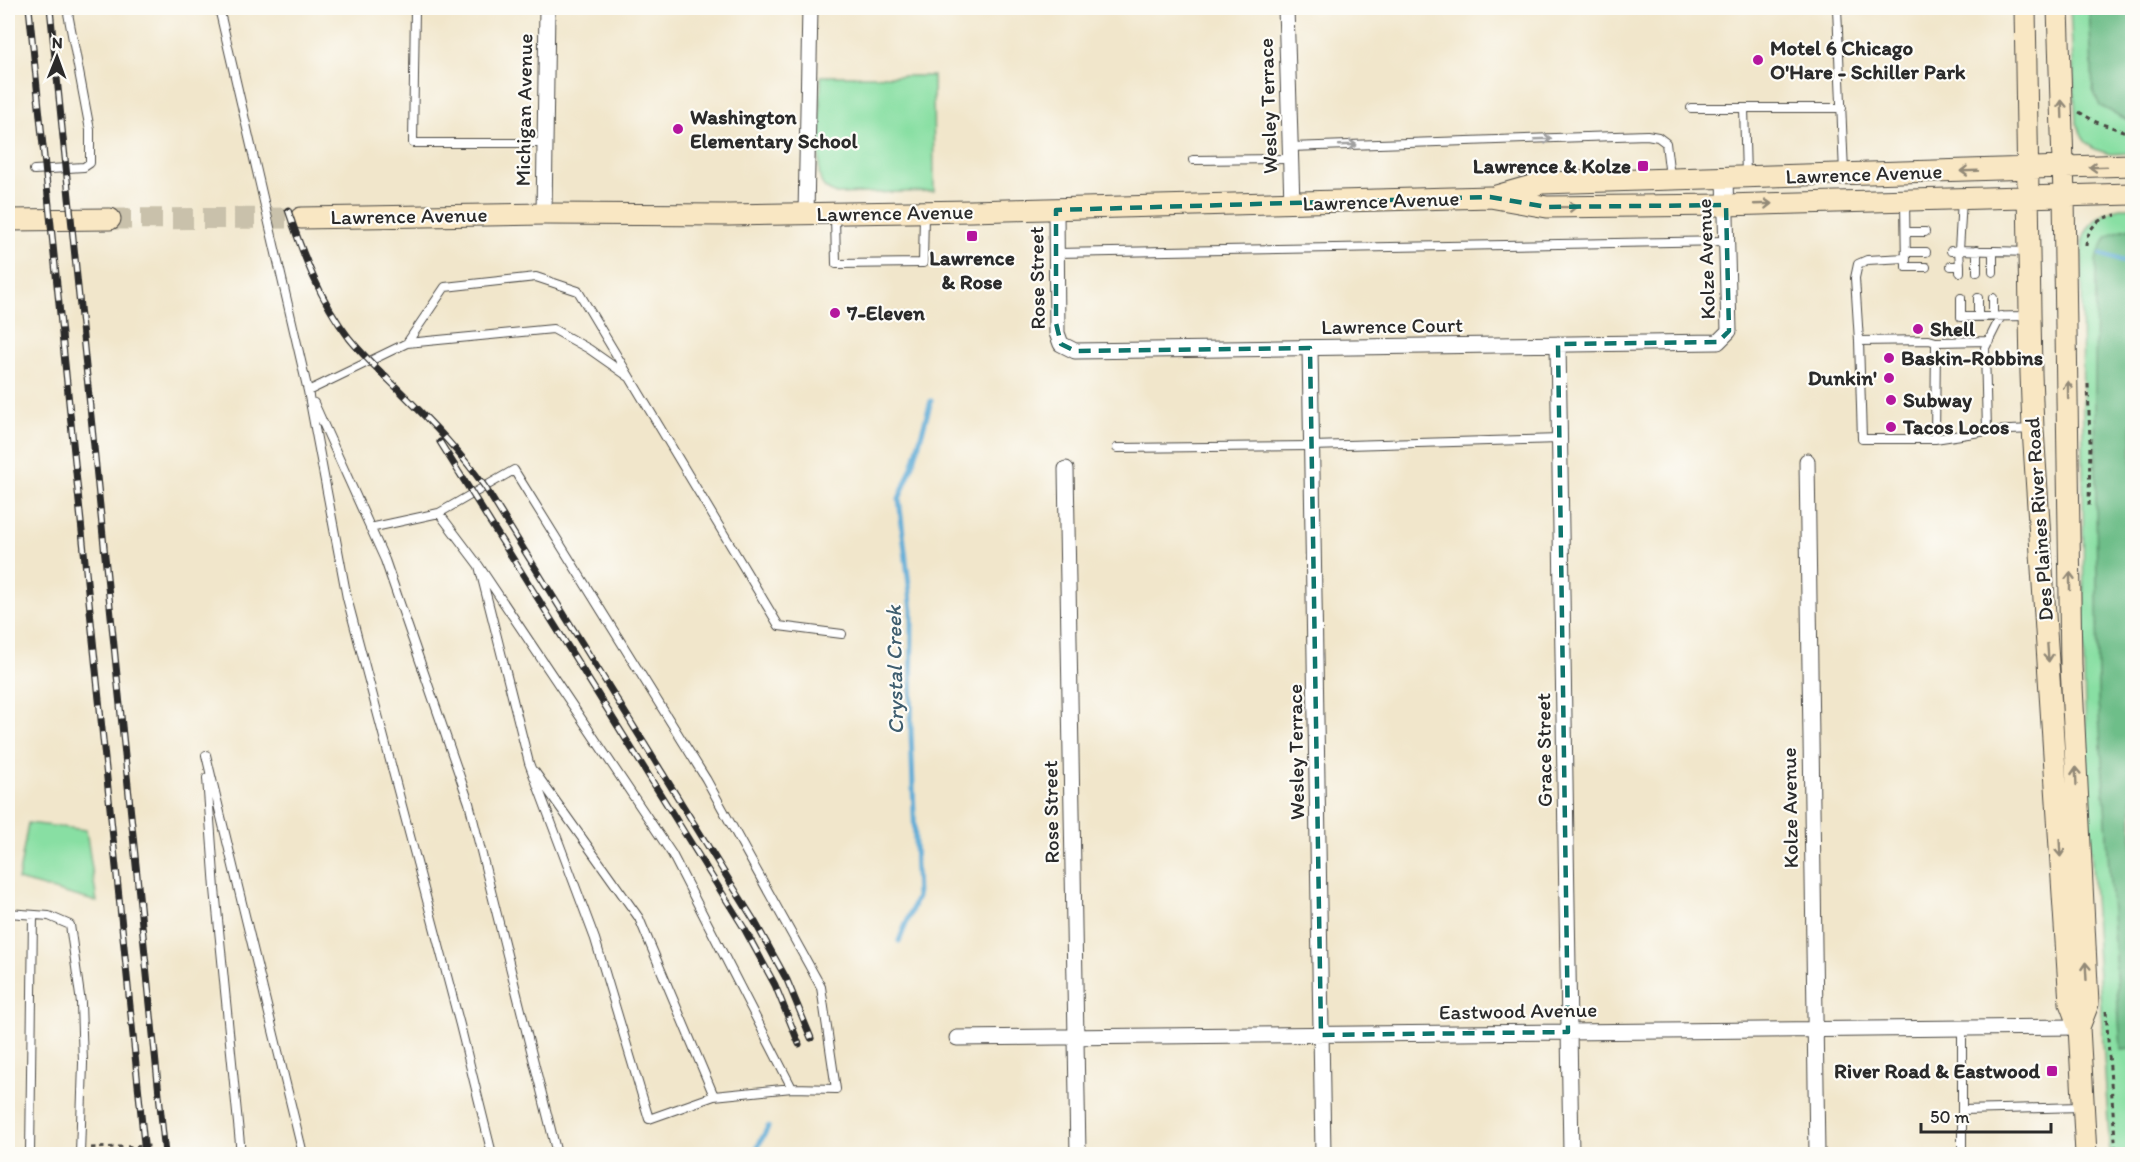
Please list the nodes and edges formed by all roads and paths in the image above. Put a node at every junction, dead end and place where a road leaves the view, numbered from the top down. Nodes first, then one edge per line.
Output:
1 (67, 8) edge
2 (219, 8) edge
3 (415, 8) edge
4 (547, 8) edge
5 (810, 8) edge
6 (1286, 8) edge
7 (1837, 8) edge
8 (2025, 8) edge
9 (2058, 8) edge
10 (1691, 108) dead end
11 (1744, 108) junction
12 (1842, 108) junction
13 (2079, 111) dead end
14 (2133, 134) edge
15 (545, 143) junction
16 (1290, 153) junction
17 (1193, 160) dead end
18 (2133, 165) edge
19 (2064, 168) junction
20 (2027, 169) junction
21 (34, 170) dead end
22 (1844, 175) junction
23 (1746, 177) junction
24 (1725, 178) junction
25 (1670, 179) junction
26 (2133, 194) edge
27 (2064, 195) junction
28 (2028, 196) junction
29 (1490, 198) junction
30 (1962, 198) junction
31 (1905, 200) junction
32 (1292, 204) junction
33 (1726, 205) junction
34 (1056, 210) junction
35 (924, 212) junction
36 (835, 213) junction
37 (544, 214) junction
38 (806, 214) junction
39 (2121, 214) dead end
40 (301, 218) tunnel mouth
41 (110, 219) tunnel mouth
42 (8, 220) edge
43 (1906, 232) junction
44 (1925, 232) dead end
45 (1951, 232) dead end
46 (1960, 232) junction
47 (1727, 241) junction
48 (2085, 249) dead end
49 (1977, 250) junction
50 (1955, 251) junction
51 (1993, 251) junction
52 (1926, 252) dead end
53 (2029, 252) junction
54 (1056, 253) junction
55 (1906, 255) junction
56 (1926, 267) dead end
57 (1957, 268) dead end
58 (1977, 272) dead end
59 (1993, 272) dead end
60 (1961, 298) dead end
61 (1978, 298) dead end
62 (1993, 298) dead end
63 (1978, 316) junction
64 (1997, 316) junction
65 (2030, 316) junction
66 (1723, 336) joint
67 (1859, 341) junction
68 (1989, 341) junction
69 (1936, 342) junction
70 (407, 343) junction
71 (1061, 344) joint
72 (1558, 344) junction
73 (1310, 348) junction
74 (632, 378) junction
75 (2088, 384) dead end
76 (308, 391) junction
77 (2033, 429) junction
78 (1987, 431) junction
79 (1560, 439) junction
80 (1935, 439) junction
81 (1311, 447) junction
82 (1118, 448) dead end
83 (1807, 461) dead end
84 (1066, 469) dead end
85 (2090, 511) dead end
86 (439, 513) junction
87 (370, 528) junction
88 (479, 566) junction
89 (842, 634) dead end
90 (529, 763) junction
91 (8, 913) edge
92 (33, 915) junction
93 (2106, 1003) dead end
94 (2079, 1027) junction
95 (1962, 1028) junction
96 (1814, 1029) junction
97 (1568, 1032) junction
98 (1321, 1035) junction
99 (1076, 1037) junction
100 (957, 1038) dead end
101 (792, 1088) junction
102 (714, 1096) junction
103 (2083, 1107) junction
104 (1962, 1110) junction
105 (152, 1146) dead end
106 (80, 1152) edge
107 (30, 1155) edge
108 (241, 1155) edge
109 (303, 1155) edge
110 (492, 1155) edge
111 (557, 1155) edge
112 (1078, 1155) edge
113 (1323, 1155) edge
114 (1571, 1155) edge
115 (1817, 1155) edge
116 (1962, 1155) edge
117 (2086, 1155) edge
118 (2116, 1155) edge

1 - 21 lane
2 - 76 lane
3 - 15 lane
4 - 15 street, Michigan Avenue
5 - 38 street
6 - 16 street, Wesley Terrace
7 - 12 lane
8 - 20 main road, Des Plaines River Road
19 -> 9 main road, Des Plaines River Road
10 - 11 lane
11 - 12 lane
11 - 23 lane
12 - 22 lane
13 - 14 path
15 - 37 street, Michigan Avenue
16 - 17 lane
16 -> 25 lane
16 - 32 street, Wesley Terrace
18 -> 19 main road, Lawrence Avenue
19 - 20 main road, Lawrence Avenue
19 - 27 main road, Des Plaines River Road
20 -> 22 main road, Lawrence Avenue
20 - 28 main road, Des Plaines River Road
22 - 23 main road, Lawrence Avenue
23 - 24 main road, Lawrence Avenue
24 - 25 main road, Lawrence Avenue
24 - 33 street, Kolze Avenue
25 - 29 main road, Lawrence Avenue
26 - 27 main road, Lawrence Avenue
27 - 28 main road, Lawrence Avenue
94 -> 27 main road, Des Plaines River Road
28 - 30 main road, Lawrence Avenue
28 - 53 main road, Des Plaines River Road
29 - 32 main road, Lawrence Avenue
29 -> 33 main road, Lawrence Avenue
30 - 31 main road, Lawrence Avenue
30 - 46 lane
33 -> 31 main road, Lawrence Avenue
31 - 43 lane
32 - 34 main road, Lawrence Avenue
33 - 47 street, Kolze Avenue
34 - 35 main road, Lawrence Avenue
34 - 54 street, Rose Street
35 - 36 main road, Lawrence Avenue
35 - 36 lane
36 - 38 main road, Lawrence Avenue
37 - 38 main road, Lawrence Avenue
37 - 40 main road, Lawrence Avenue
39 - 48 path
41 - 42 main road
43 - 44 lane
43 - 55 lane
45 - 46 lane
46 - 50 lane
47 - 54 lane
47 - 66 street, Kolze Avenue
49 - 50 lane
49 - 51 lane
49 - 58 lane
50 - 57 lane
51 - 53 lane
51 - 59 lane
52 - 55 lane
53 - 65 main road, Des Plaines River Road
54 - 71 street, Rose Street
55 - 56 lane
55 - 67 lane
60 - 63 lane
61 - 63 lane
62 - 64 lane
63 - 64 lane
64 - 65 lane
64 - 68 lane
65 - 77 main road, Des Plaines River Road
66 - 72 street, Lawrence Court
67 - 69 lane
67 - 80 lane
68 - 69 lane
68 - 78 lane
69 - 80 lane
70 - 74 lane
70 - 74 lane
70 - 76 lane
71 - 73 street, Lawrence Court
72 - 73 street, Lawrence Court
72 - 79 street, Grace Street
73 - 81 street, Wesley Terrace
74 - 89 lane
75 - 85 path
76 - 87 lane
76 - 110 lane
77 - 78 lane
77 -> 94 main road, Des Plaines River Road
78 - 80 lane
79 - 81 lane
79 - 97 street, Grace Street
81 - 82 lane
81 - 98 street, Wesley Terrace
83 - 96 street, Kolze Avenue
84 - 99 street, Rose Street
86 - 87 lane
86 - 88 lane
86 - 101 lane
87 - 111 lane
88 - 90 lane
88 - 101 lane
90 - 102 lane
90 - 102 lane
91 - 92 lane
92 - 106 lane
92 - 107 lane
93 - 118 path
94 - 95 street, Eastwood Avenue
94 - 103 main road, Des Plaines River Road
95 - 96 street, Eastwood Avenue
95 - 104 lane
96 - 97 street, Eastwood Avenue
96 - 115 street, Kolze Avenue
97 - 98 street, Eastwood Avenue
97 - 114 street, Grace Street
98 - 99 street, Eastwood Avenue
98 - 113 street, Wesley Terrace
99 - 100 street, Eastwood Avenue
99 - 112 street, Rose Street
101 - 102 lane
103 - 104 lane
103 - 117 main road, Des Plaines River Road
104 - 116 lane
105 - 106 path
108 - 109 lane

